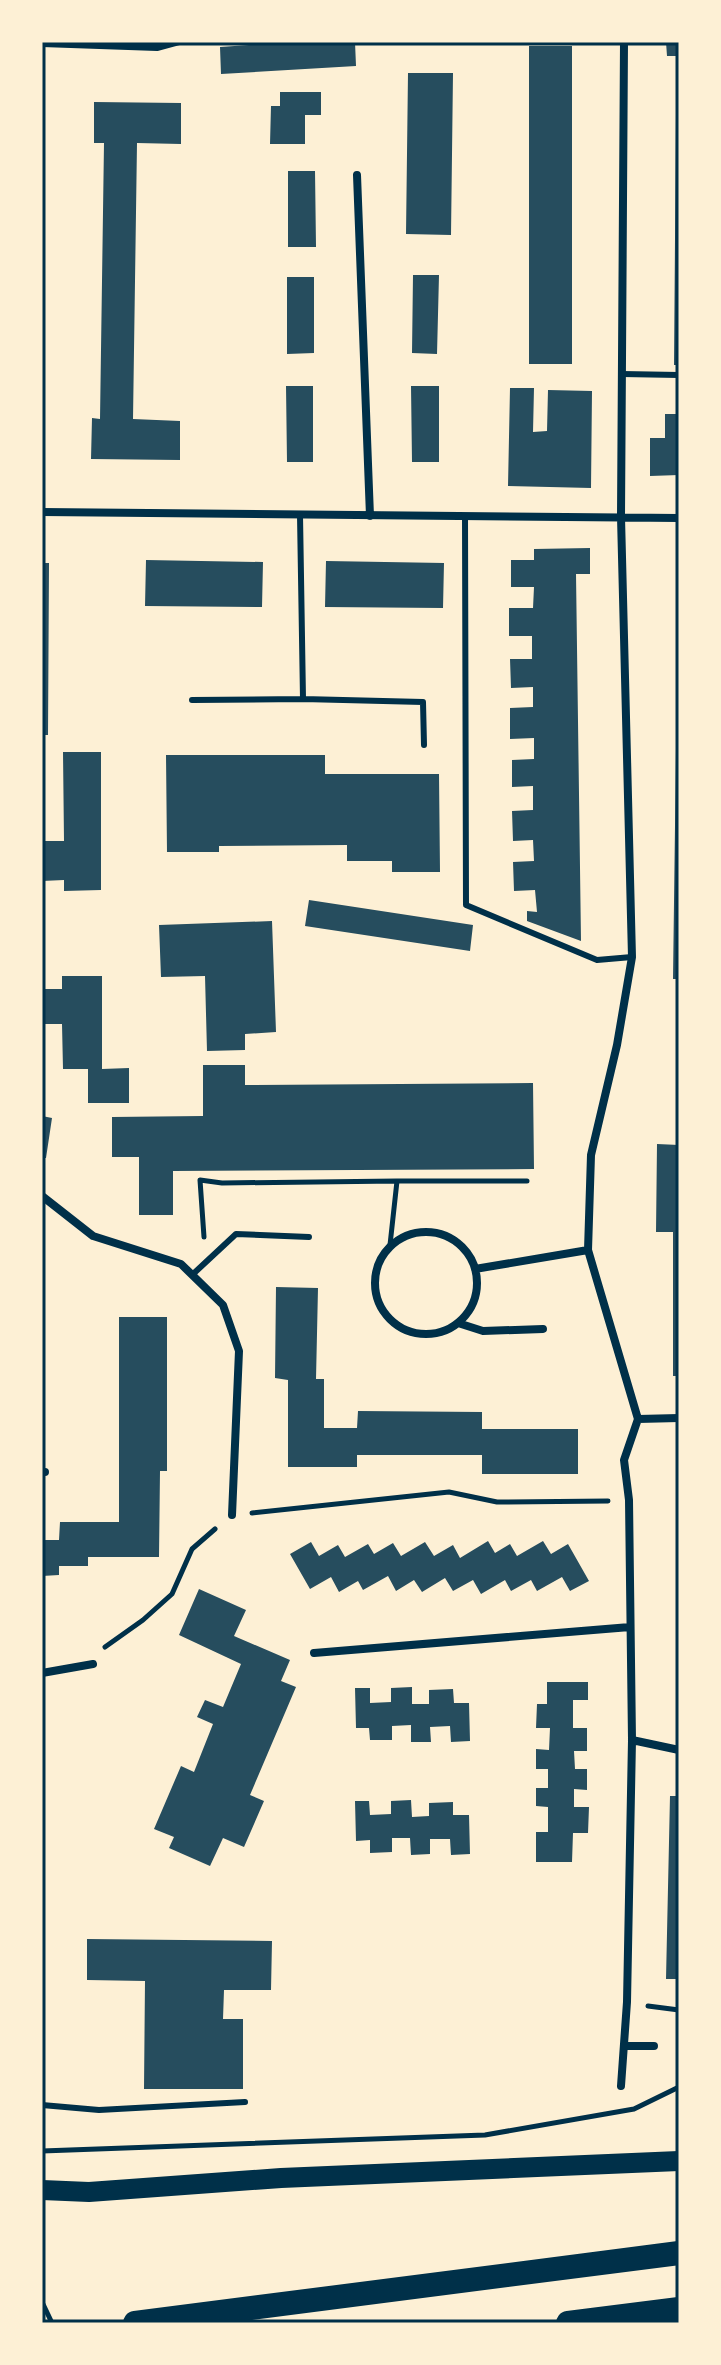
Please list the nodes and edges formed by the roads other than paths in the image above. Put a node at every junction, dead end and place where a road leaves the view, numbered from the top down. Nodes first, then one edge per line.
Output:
1 (179, 42) edge
2 (624, 42) edge
3 (42, 44) edge
4 (357, 175) dead end
5 (622, 374) junction
6 (679, 375) edge
7 (42, 512) edge
8 (300, 515) junction
9 (370, 516) junction
10 (465, 516) junction
11 (621, 517) junction
12 (679, 518) edge
13 (303, 699) junction
14 (192, 700) dead end
15 (424, 745) dead end
16 (632, 957) junction
17 (42, 1196) edge
18 (309, 1237) dead end
19 (588, 1250) junction
20 (475, 1269) junction
21 (192, 1275) junction
22 (458, 1323) junction
23 (543, 1329) dead end
24 (679, 1418) edge
25 (638, 1419) junction
26 (232, 1515) road end
27 (630, 1627) junction
28 (314, 1653) dead end
29 (93, 1664) dead end
30 (42, 1673) edge
31 (632, 1740) junction
32 (679, 1750) edge
33 (624, 2046) junction
34 (654, 2046) dead end
35 (621, 2086) dead end
36 (245, 2102) dead end
37 (42, 2105) edge
38 (679, 2161) edge
39 (42, 2190) edge
40 (679, 2253) edge
41 (679, 2309) edge
42 (135, 2323) edge
43 (568, 2323) edge

1 - 3 lane
2 - 5 street
4 - 9 street
5 - 6 lane
5 - 11 street
7 - 8 street
8 - 9 street
8 - 13 lane
9 - 10 street
10 - 11 street
10 - 16 lane
11 - 12 street
11 - 16 street
13 - 14 lane
13 - 15 lane
16 - 19 street
17 - 21 street
18 - 21 lane
19 - 20 street
19 - 25 street
20 - 22 street
20 - 22 street
21 - 26 street
22 - 23 street
24 - 25 street
25 - 27 street
27 - 28 street
27 - 31 street
29 - 30 street
31 - 32 street
31 - 33 street
33 - 34 street
33 - 35 street
36 - 37 lane
38 - 39 main road
40 - 42 highway
41 - 43 highway

